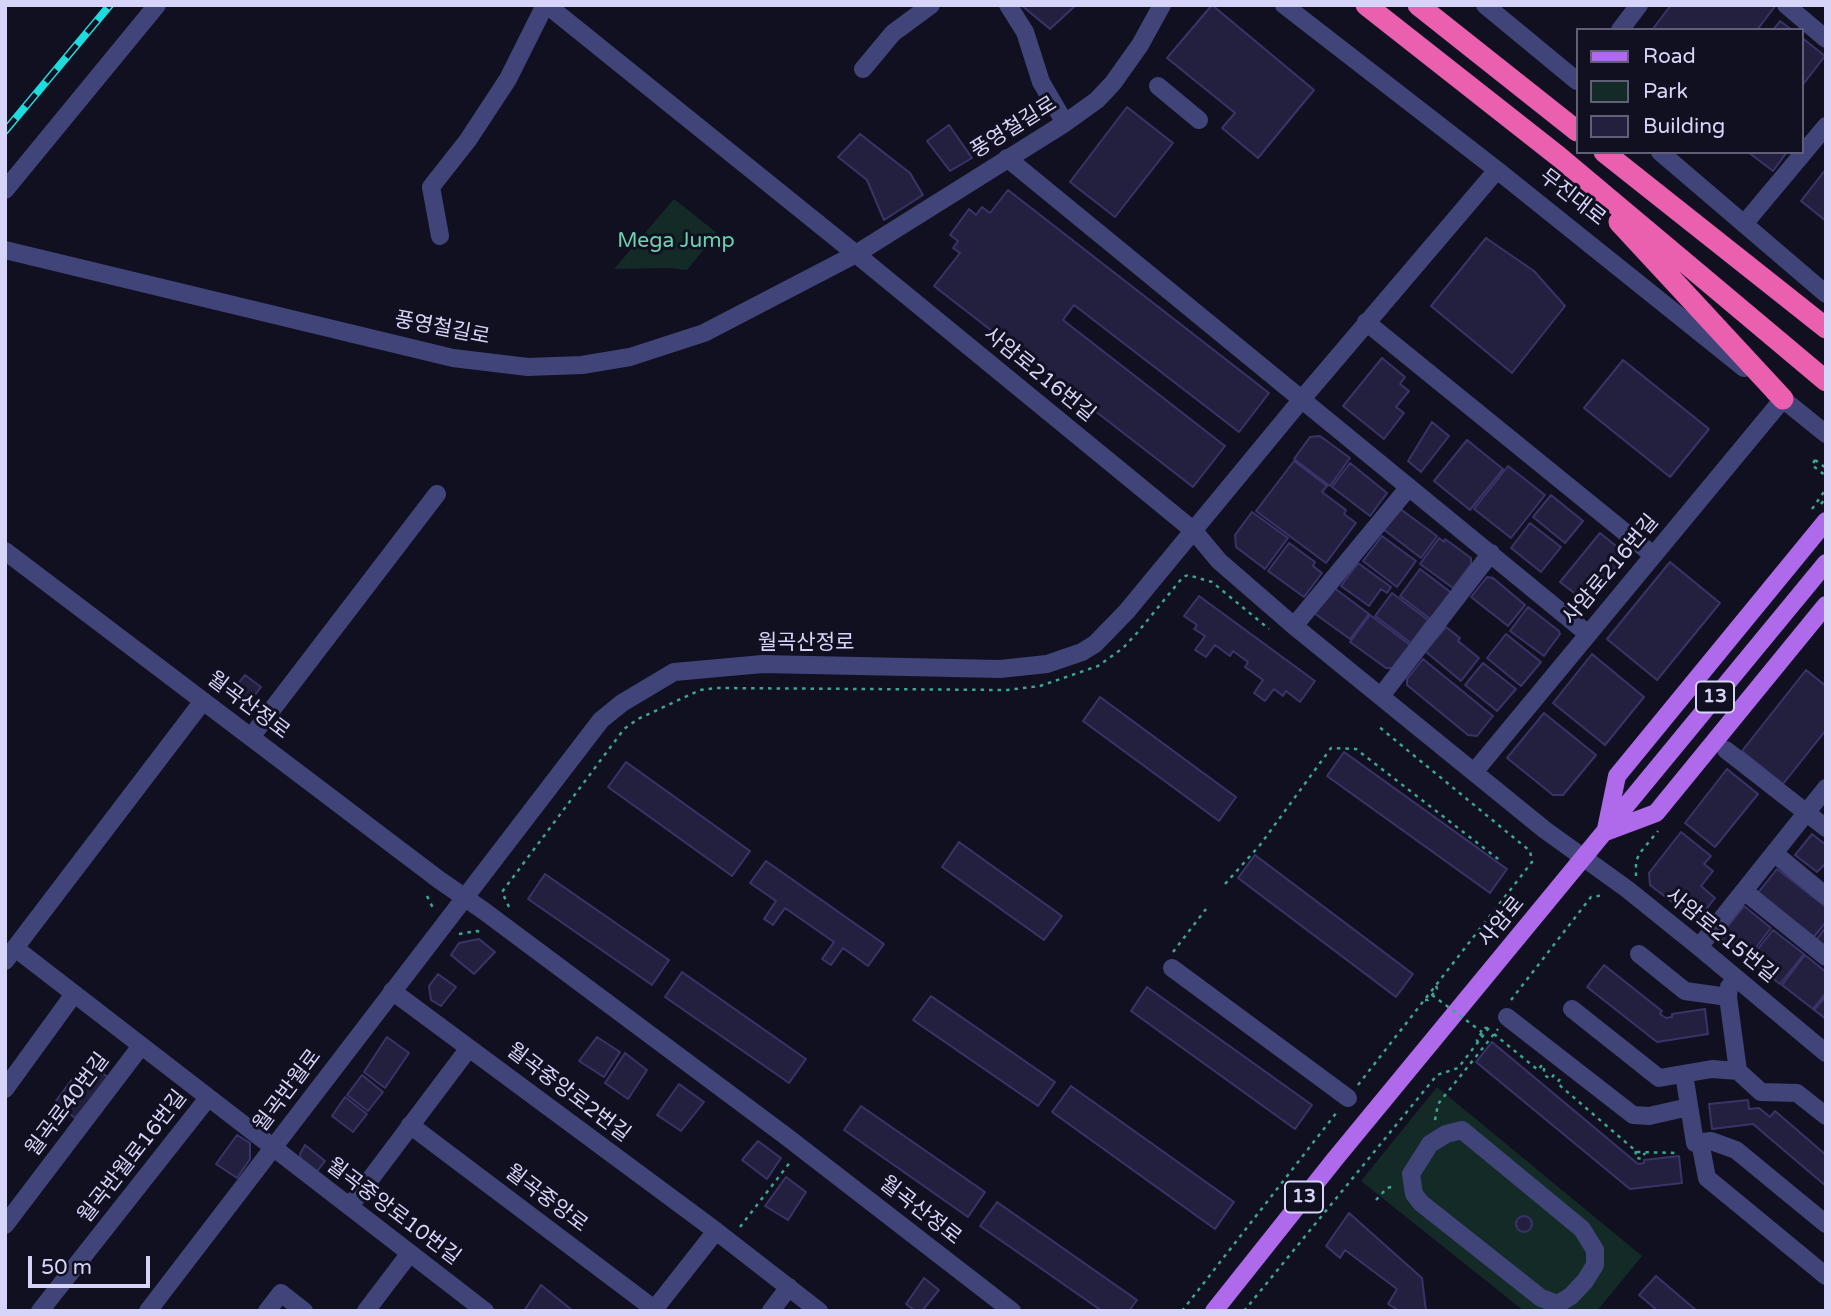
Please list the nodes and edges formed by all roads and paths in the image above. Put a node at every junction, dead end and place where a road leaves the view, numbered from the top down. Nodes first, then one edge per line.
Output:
1 (158, 5) edge
2 (546, 5) edge
3 (931, 5) edge
4 (1008, 5) edge
5 (1162, 5) edge
6 (1284, 5) edge
7 (1366, 5) edge
8 (1418, 5) edge
9 (1485, 5) edge
10 (1639, 5) edge
11 (1786, 5) edge
12 (1622, 28) edge
13 (1826, 39) edge
14 (863, 69) dead end
15 (1576, 80) edge
16 (1158, 86) dead end
17 (1199, 120) dead end
18 (1065, 123) junction
19 (1826, 126) edge
20 (1576, 130) edge
21 (1607, 154) edge
22 (1662, 154) edge
23 (1803, 154) edge
24 (1803, 154) edge
25 (1558, 156) junction
26 (1007, 158) junction
27 (1497, 170) junction
28 (5, 190) edge
29 (1744, 225) junction
30 (440, 236) dead end
31 (5, 250) edge
32 (856, 254) junction
33 (1826, 294) edge
34 (1366, 322) junction
35 (1826, 328) edge
36 (1826, 382) edge
37 (1302, 399) junction
38 (1783, 399) junction
39 (1826, 434) edge
40 (1826, 468) edge
41 (1826, 476) edge
42 (1409, 487) junction
43 (1826, 489) edge
44 (437, 494) dead end
45 (1821, 517) edge
46 (1194, 531) junction
47 (5, 551) edge
48 (1490, 553) junction
49 (1653, 555) junction
50 (1826, 563) edge
51 (1826, 606) edge
52 (1294, 626) junction
53 (1272, 632) dead end
54 (1588, 634) junction
55 (1381, 696) junction
56 (203, 701) junction
57 (1378, 726) dead end
58 (251, 737) junction
59 (1726, 750) dead end
60 (1475, 771) junction
61 (1826, 789) edge
62 (1806, 813) junction
63 (1826, 828) edge
64 (1605, 832) junction
65 (1774, 853) junction
66 (1584, 858) junction
67 (1503, 862) dead end
68 (1225, 884) dead end
69 (1744, 891) junction
70 (1612, 894) dead end
71 (427, 896) dead end
72 (1826, 896) edge
73 (463, 898) junction
74 (509, 907) dead end
75 (1206, 909) dead end
76 (429, 916) dead end
77 (489, 935) dead end
78 (456, 938) dead end
79 (1699, 947) junction
80 (1639, 954) dead end
81 (10, 955) edge
82 (1826, 957) edge
83 (1172, 960) joint
84 (1731, 973) junction
85 (1436, 985) junction
86 (392, 991) junction
87 (74, 994) junction
88 (1432, 995) junction
89 (1728, 997) junction
90 (1424, 1000) junction
91 (1572, 1009) dead end
92 (1503, 1013) junction
93 (1489, 1028) junction
94 (1482, 1032) junction
95 (1494, 1034) dead end
96 (1478, 1043) junction
97 (141, 1046) junction
98 (468, 1048) junction
99 (1826, 1053) edge
100 (1472, 1062) dead end
101 (1556, 1070) dead end
102 (1738, 1071) junction
103 (1684, 1074) junction
104 (1551, 1079) dead end
105 (5, 1089) edge
106 (208, 1098) junction
107 (1348, 1098) junction
108 (1689, 1107) junction
109 (1826, 1116) edge
110 (410, 1125) junction
111 (1436, 1140) junction
112 (1700, 1142) junction
113 (801, 1148) junction
114 (274, 1149) junction
115 (1636, 1151) junction
116 (1645, 1153) junction
117 (1679, 1153) dead end
118 (1413, 1184) junction
119 (1376, 1200) dead end
120 (349, 1206) junction
121 (1826, 1224) edge
122 (5, 1225) edge
123 (723, 1236) junction
124 (410, 1253) junction
125 (1826, 1276) edge
126 (789, 1287) junction
127 (654, 1310) edge
128 (40, 1311) edge
129 (148, 1311) edge
130 (267, 1311) edge
131 (304, 1311) edge
132 (366, 1311) edge
133 (485, 1311) edge
134 (771, 1311) edge
135 (819, 1311) edge
136 (1012, 1311) edge
137 (1182, 1311) edge
138 (1214, 1311) edge
139 (1244, 1311) edge

1 - 28 street
2 - 30 street
2 - 32 street
3 - 14 street
4 - 18 street
5 - 18 street, 풍영철길로
6 - 27 street, 무진대로
7 - 25 highway, 무진대로
8 - 20 highway
9 - 15 street
10 - 12 street
11 - 13 street
16 - 17 street
18 - 26 street, 풍영철길로
19 - 23 street
21 - 35 highway
22 - 29 street
24 - 29 street
25 - 36 highway, 무진대로
25 - 38 highway
26 - 32 street, 풍영철길로
26 - 37 street
27 - 34 street
27 - 38 street, 무진대로
29 - 33 street
31 - 32 street, 풍영철길로
32 - 46 street, 사암로216번길
34 - 37 street
34 - 49 street
37 - 42 street
37 - 46 street
38 - 39 street, 무진대로
38 - 49 street, 사암로216번길
40 - 41 path
42 - 48 street
42 - 52 street
43 - 45 path
44 - 58 street
45 - 64 main road
46 - 52 street, 사암로216번길
46 - 73 street, 월곡산정로
47 - 56 street, 월곡산정로
48 - 54 street
48 - 55 street
49 - 54 street, 사암로216번길
50 - 64 main road, 사암로 / 13
51 - 64 main road
52 - 55 street, 사암로216번길
53 - 74 path
54 - 60 street, 사암로216번길
55 - 60 street, 사암로216번길
56 - 58 street, 월곡산정로
56 - 81 street
57 - 85 path
58 - 73 street, 월곡산정로
59 - 62 street
60 - 66 street, 사암로216번길
61 - 62 street
62 - 63 street
62 - 65 street
64 - 66 main road, 사암로 / 13
65 - 69 street
65 - 72 street
66 - 79 street, 사암로215번길
66 - 138 main road, 사암로 / 13
67 - 68 path
69 - 79 street
69 - 82 street
70 - 92 path
71 - 76 path
73 - 86 street, 월곡반월로
73 - 113 street, 월곡산정로
75 - 83 path
77 - 78 path
79 - 84 street, 사암로215번길
80 - 89 street
81 - 87 street, 월곡반월로16번길
83 - 107 street
84 - 89 street
84 - 99 street, 사암로215번길
85 - 88 path
85 - 90 path
86 - 98 street, 월곡중앙로2번길
86 - 114 street, 월곡반월로
87 - 97 street, 월곡반월로16번길
87 - 105 street
88 - 90 path
88 - 94 path, bridge
89 - 102 street
90 - 107 path
91 - 103 street
92 - 93 path
92 - 108 street
93 - 94 path
93 - 96 path
94 - 96 path
95 - 104 path
96 - 139 path
97 - 106 street, 월곡반월로16번길
97 - 122 street, 월곡로40번길
98 - 110 street
98 - 123 street, 월곡중앙로2번길
100 - 111 path
101 - 115 path
102 - 103 street
102 - 109 street
103 - 108 street
106 - 114 street, 월곡반월로16번길
106 - 128 street, 월곡반월로16번길
107 - 137 path
108 - 112 street
110 - 120 street
110 - 127 street, 월곡중앙로
111 - 118 street
111 - 118 street
112 - 121 street
112 - 125 street
113 - 123 path
113 - 136 street, 월곡산정로
114 - 120 street, 월곡중앙로10번길
114 - 129 street, 월곡반월로
115 - 116 path
115 - 116 path
116 - 117 path
118 - 119 path
120 - 124 street, 월곡중앙로10번길
123 - 126 street, 월곡중앙로2번길
123 - 127 street, 월곡중앙로
124 - 132 street
124 - 133 street, 월곡중앙로10번길
126 - 134 street
126 - 135 street, 월곡중앙로2번길
130 - 131 street

